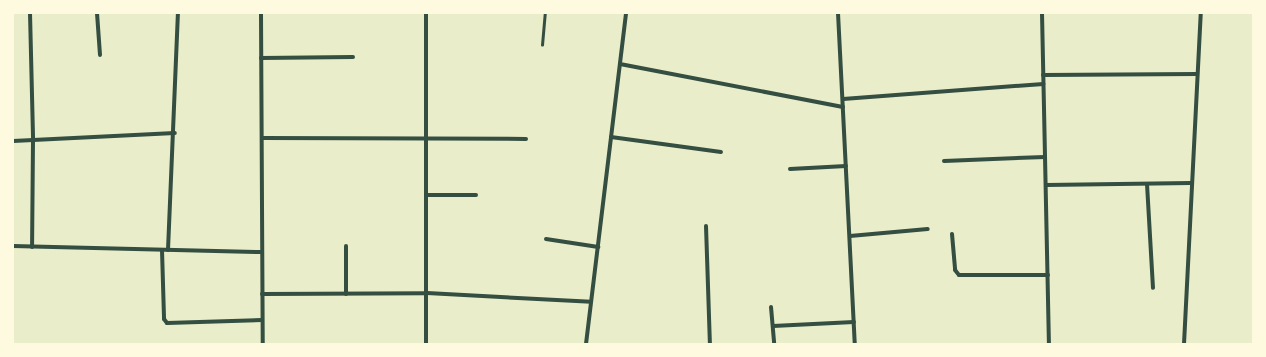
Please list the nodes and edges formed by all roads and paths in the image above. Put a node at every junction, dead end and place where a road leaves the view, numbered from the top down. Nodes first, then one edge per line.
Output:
1 (30, 13) edge
2 (97, 13) edge
3 (178, 13) edge
4 (261, 13) edge
5 (426, 13) edge
6 (545, 13) edge
7 (626, 13) edge
8 (838, 13) edge
9 (1042, 13) edge
10 (1201, 13) edge
11 (542, 45) dead end
12 (100, 55) dead end
13 (353, 57) dead end
14 (261, 58) junction
15 (620, 64) junction
16 (1197, 74) junction
17 (1043, 75) junction
18 (1044, 84) junction
19 (842, 99) junction
20 (843, 107) junction
21 (175, 133) junction
22 (611, 137) junction
23 (262, 138) junction
24 (426, 138) junction
25 (526, 138) dead end
26 (34, 140) junction
27 (13, 141) edge
28 (721, 152) dead end
29 (1045, 156) junction
30 (944, 161) dead end
31 (846, 166) junction
32 (790, 169) dead end
33 (1191, 183) junction
34 (1147, 184) junction
35 (1046, 185) junction
36 (427, 195) junction
37 (476, 195) dead end
38 (706, 226) dead end
39 (928, 229) dead end
40 (952, 234) dead end
41 (850, 236) junction
42 (546, 239) dead end
43 (13, 246) edge
44 (346, 246) dead end
45 (32, 247) junction
46 (598, 247) junction
47 (162, 250) junction
48 (168, 250) junction
49 (262, 252) junction
50 (1048, 275) junction
51 (1153, 288) dead end
52 (427, 293) junction
53 (262, 294) junction
54 (346, 294) junction
55 (591, 302) junction
56 (772, 307) dead end
57 (262, 320) junction
58 (854, 322) junction
59 (773, 326) junction
60 (263, 344) edge
61 (426, 344) edge
62 (586, 344) edge
63 (710, 344) edge
64 (774, 344) edge
65 (856, 344) edge
66 (1050, 344) edge
67 (1184, 344) edge

1 - 26 street
2 - 12 street
3 - 21 street
4 - 14 street
5 - 24 street
6 - 11 path
7 - 15 street
8 - 19 street
9 - 17 street
10 - 16 street
13 - 14 street
14 - 23 street
15 - 20 street
15 - 22 street
16 - 17 street
16 - 33 street
17 - 18 street
18 - 19 street
18 - 29 street
19 - 20 street
20 - 31 street
21 - 26 street
21 - 48 street
22 - 28 street
22 - 46 street
23 - 24 street
23 - 49 street
24 - 25 street
24 - 36 street
26 - 27 street
26 - 45 street
29 - 30 street
29 - 35 street
31 - 32 street
31 - 41 street
33 - 34 street
33 - 67 street
34 - 35 street
34 - 51 street
35 - 50 street
36 - 37 street
36 - 52 street
38 - 63 street
39 - 41 street
40 - 50 street
41 - 58 street
42 - 46 street
43 - 45 street
44 - 54 street
45 - 47 street
46 - 55 street
47 - 48 street
47 - 57 street
48 - 49 street
49 - 53 street
50 - 66 street
52 - 54 street
52 - 55 street
52 - 61 street
53 - 54 street
53 - 57 street
55 - 62 street
56 - 59 street
57 - 60 street
58 - 59 street
58 - 65 street
59 - 64 street

